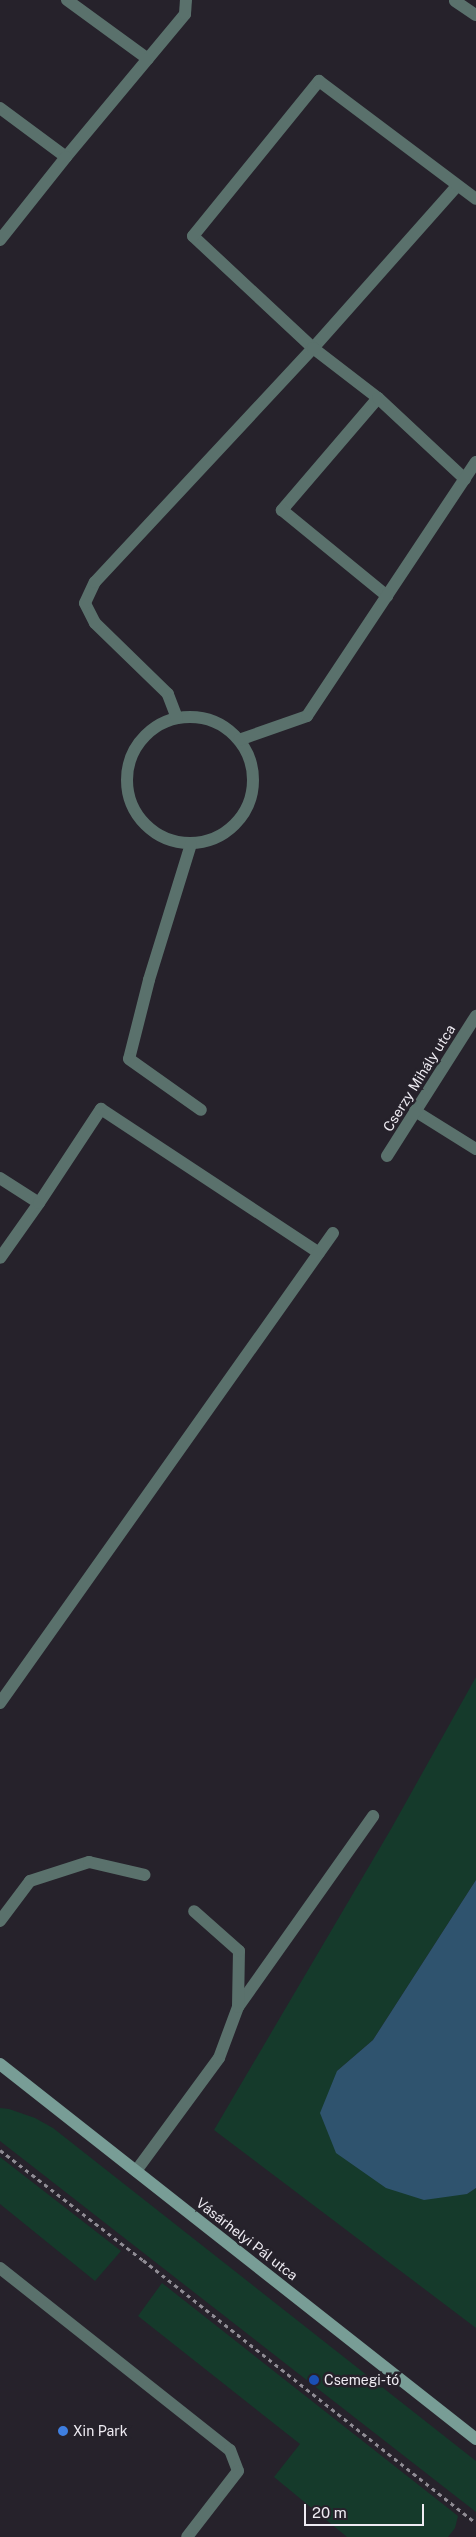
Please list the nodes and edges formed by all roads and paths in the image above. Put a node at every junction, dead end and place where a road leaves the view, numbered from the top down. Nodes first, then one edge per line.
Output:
1 (66, 0) edge
2 (186, 0) edge
3 (455, 1) edge
4 (476, 15) edge
5 (148, 59) junction
6 (0, 108) edge
7 (66, 157) junction
8 (457, 186) junction
9 (476, 199) edge
10 (0, 240) edge
11 (313, 348) junction
12 (378, 398) junction
13 (476, 462) edge
14 (465, 479) junction
15 (388, 596) junction
16 (176, 718) junction
17 (239, 740) junction
18 (192, 844) junction
19 (476, 1016) edge
20 (201, 1110) dead end
21 (415, 1112) junction
22 (476, 1149) edge
23 (387, 1156) dead end
24 (0, 1178) edge
25 (39, 1203) junction
26 (333, 1233) dead end
27 (319, 1253) junction
28 (0, 1258) edge
29 (0, 1703) edge
30 (373, 1816) dead end
31 (145, 1875) dead end
32 (194, 1911) dead end
33 (0, 1920) edge
34 (238, 2007) junction
35 (0, 2064) edge
36 (0, 2150) edge
37 (136, 2171) junction
38 (0, 2268) edge
39 (476, 2439) edge
40 (476, 2523) edge
41 (187, 2537) edge

1 - 5 street
2 - 5 street
3 - 4 street
5 - 7 street
6 - 7 street
7 - 10 street
8 - 9 street
8 - 11 street
8 - 11 street
11 - 12 street
11 - 16 street
12 - 14 street
12 - 15 street
13 - 14 street
14 - 15 street
15 - 17 street
16 - 17 street
16 - 18 street
17 - 18 street
18 - 20 street
19 - 21 street, Cserzy Mihály utca
21 - 22 street
21 - 23 street, Cserzy Mihály utca
24 - 25 street
25 - 27 street
25 - 28 street
26 - 27 street
27 - 29 street
30 - 34 street
31 - 33 street
32 - 34 street
34 - 37 street
35 - 37 main road, Vásárhelyi Pál utca
36 - 40 path
37 - 39 main road, Vásárhelyi Pál utca
38 - 41 street

